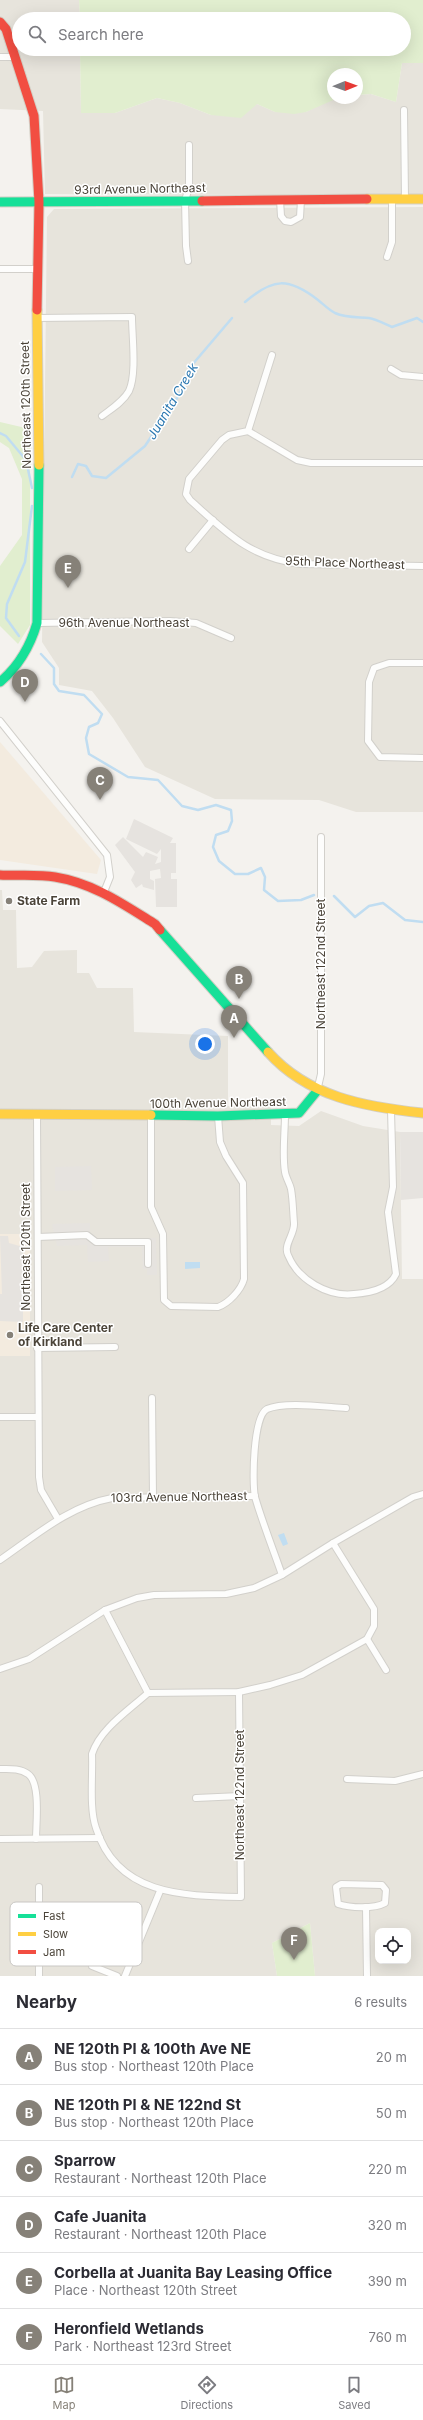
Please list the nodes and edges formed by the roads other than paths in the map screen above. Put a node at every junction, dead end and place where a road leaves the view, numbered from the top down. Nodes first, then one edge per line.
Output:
1 (0, 22) edge
2 (12, 51) edge
3 (0, 56) edge
4 (14, 58) joint
5 (404, 110) dead end
6 (189, 145) dead end
7 (406, 199) junction
8 (423, 199) edge
9 (185, 200) junction
10 (280, 200) junction
11 (301, 200) junction
12 (392, 200) junction
13 (0, 202) edge
14 (39, 202) junction
15 (388, 257) dead end
16 (188, 261) dead end
17 (0, 269) edge
18 (37, 269) junction
19 (37, 318) junction
20 (272, 355) dead end
21 (392, 369) dead end
22 (423, 377) edge
23 (102, 416) dead end
24 (248, 431) junction
25 (423, 463) edge
26 (213, 520) junction
27 (189, 549) dead end
28 (423, 566) edge
29 (37, 623) junction
30 (231, 638) dead end
31 (423, 663) edge
32 (0, 682) edge
33 (0, 721) edge
34 (423, 758) edge
35 (321, 837) dead end
36 (0, 875) edge
37 (104, 892) junction
38 (317, 1091) junction
39 (391, 1110) junction
40 (423, 1113) edge
41 (0, 1114) edge
42 (285, 1114) junction
43 (37, 1115) junction
44 (151, 1115) junction
45 (218, 1116) junction
46 (38, 1237) junction
47 (148, 1264) dead end
48 (115, 1347) dead end
49 (37, 1348) junction
50 (152, 1398) dead end
51 (346, 1408) dead end
52 (0, 1417) edge
53 (38, 1417) junction
54 (423, 1494) edge
55 (255, 1496) junction
56 (152, 1497) junction
57 (58, 1519) junction
58 (333, 1543) junction
59 (0, 1560) edge
60 (282, 1575) junction
61 (105, 1610) junction
62 (367, 1639) junction
63 (0, 1669) edge
64 (386, 1670) dead end
65 (239, 1692) junction
66 (148, 1693) junction
67 (0, 1769) edge
68 (423, 1774) edge
69 (347, 1779) dead end
70 (240, 1796) junction
71 (196, 1798) dead end
72 (100, 1838) junction
73 (0, 1839) edge
74 (36, 1839) junction
75 (39, 1888) dead end
76 (160, 1891) junction
77 (39, 1902) edge
78 (366, 1907) junction
79 (142, 1935) edge
80 (92, 1966) dead end
81 (129, 1966) edge
82 (117, 1976) edge
83 (125, 1976) edge
84 (367, 1976) edge

1 - 2 street, Northeast 120th Street
3 - 4 street
4 - 14 street, Northeast 120th Street
5 - 7 street
6 - 9 street
7 - 8 street, 93rd Avenue Northeast
7 - 12 street, 93rd Avenue Northeast
9 - 10 street, 93rd Avenue Northeast
9 - 14 street, 93rd Avenue Northeast
9 - 16 street
10 - 11 street, 93rd Avenue Northeast
10 - 11 street
11 - 12 street, 93rd Avenue Northeast
12 - 15 street
13 - 14 street, 93rd Avenue Northeast
14 - 18 street, Northeast 120th Street
17 - 18 street
18 - 19 street, Northeast 120th Street
19 - 23 street
19 - 29 street, Northeast 120th Street
20 - 24 street
21 - 22 street
24 - 25 street
24 - 26 street, 95th Place Northeast
26 - 27 street
26 - 28 street, 95th Place Northeast
29 - 30 street, 96th Avenue Northeast
29 - 32 street, Northeast 120th Street
31 - 34 street
33 - 37 street
35 - 38 street, Northeast 122nd Street
36 - 37 street
37 - 38 street
38 - 39 street
38 - 42 street, 100th Avenue Northeast
39 - 40 street
39 - 42 street
41 - 43 street, 100th Avenue Northeast
42 - 45 street, 100th Avenue Northeast
43 - 44 street, 100th Avenue Northeast
43 - 46 street, Northeast 120th Street
44 - 45 street, 100th Avenue Northeast
44 - 45 street
46 - 47 street
46 - 49 street, Northeast 120th Street
48 - 49 street
49 - 53 street, Northeast 120th Street
50 - 56 street
51 - 55 street
52 - 53 street
53 - 57 street, Northeast 120th Street
54 - 58 street
55 - 56 street, 103rd Avenue Northeast
55 - 60 street
56 - 57 street, 103rd Avenue Northeast
57 - 59 street, 103rd Avenue Northeast
58 - 60 street
58 - 62 street
60 - 61 street
61 - 63 street
61 - 66 street
62 - 64 street
62 - 65 street
65 - 66 street
65 - 70 street, Northeast 122nd Street
66 - 72 street
67 - 74 street
68 - 69 street
70 - 71 street
70 - 76 street, Northeast 122nd Street
72 - 74 street
72 - 76 street
73 - 74 street
75 - 77 street
76 - 79 street
78 - 78 street
78 - 84 street
80 - 82 street
81 - 83 street

